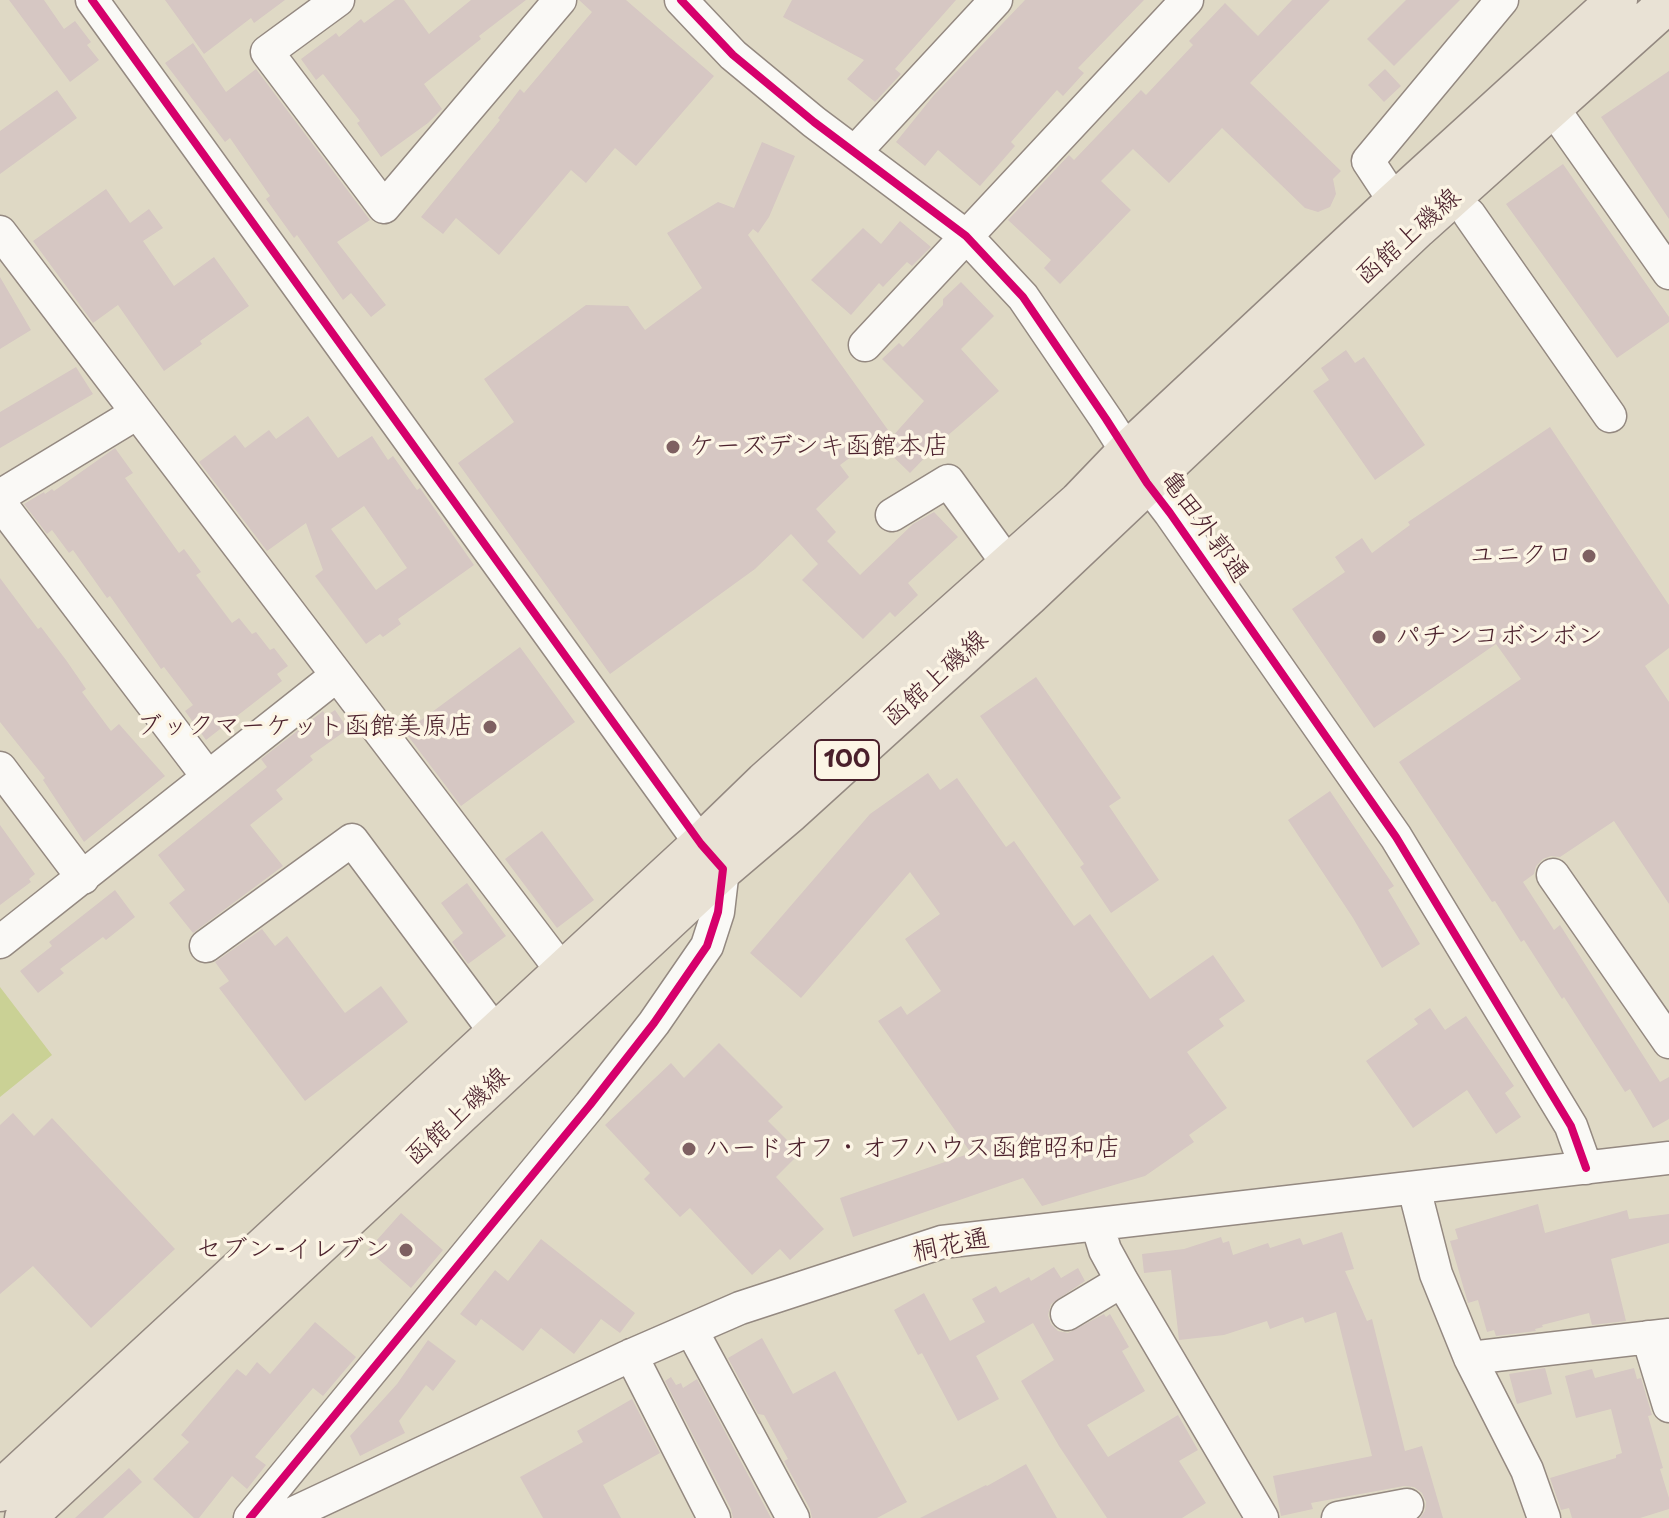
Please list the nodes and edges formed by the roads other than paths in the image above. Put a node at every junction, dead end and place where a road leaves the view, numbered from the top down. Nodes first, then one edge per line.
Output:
1 (92, 0) edge
2 (338, 0) edge
3 (560, 0) edge
4 (681, 0) edge
5 (996, 0) edge
6 (1187, 0) edge
7 (1617, 0) edge
8 (1669, 2) edge
9 (1484, 7) edge
10 (1552, 107) junction
11 (855, 152) junction
12 (1469, 214) dead end
13 (1406, 215) junction
14 (0, 232) edge
15 (966, 236) junction
16 (1669, 273) edge
17 (865, 345) dead end
18 (137, 413) junction
19 (1610, 416) dead end
20 (1137, 468) junction
21 (0, 496) edge
22 (0, 503) edge
23 (892, 515) dead end
24 (1018, 580) junction
25 (336, 676) junction
26 (0, 768) edge
27 (208, 777) junction
28 (712, 857) junction
29 (1553, 875) dead end
30 (83, 878) junction
31 (0, 942) edge
32 (206, 946) dead end
33 (563, 972) junction
34 (496, 1033) junction
35 (1669, 1042) edge
36 (1669, 1158) edge
37 (1586, 1168) junction
38 (1414, 1188) junction
39 (1097, 1224) junction
40 (1122, 1281) junction
41 (1067, 1314) dead end
42 (692, 1331) junction
43 (1659, 1336) edge
44 (631, 1355) junction
45 (1470, 1358) junction
46 (1669, 1406) edge
47 (0, 1491) edge
48 (1407, 1505) dead end
49 (25, 1518) edge
50 (250, 1518) edge
51 (283, 1518) edge
52 (714, 1518) edge
53 (793, 1518) edge
54 (1262, 1518) edge
55 (1338, 1518) edge
56 (1544, 1518) edge

1 - 28 street
2 - 3 street
4 - 11 street, 亀田外郭通
5 - 11 street
6 - 15 street
7 - 13 main road, 函館上磯線 / 100
8 - 10 main road, 函館上磯線 / 100
9 - 13 street
10 - 13 main road, 函館上磯線 / 100
10 - 16 street
11 - 15 street, 亀田外郭通
12 - 19 street
13 - 20 main road, 函館上磯線 / 100
14 - 18 street
15 - 17 street
15 - 20 street, 亀田外郭通
18 - 21 street
18 - 25 street
20 - 24 main road, 函館上磯線 / 100
20 - 37 street, 亀田外郭通
22 - 27 street
23 - 24 street
24 - 28 main road, 函館上磯線 / 100
25 - 27 street
25 - 33 street
26 - 30 street
27 - 30 street
28 - 33 main road, 函館上磯線 / 100
28 - 49 main road, 函館上磯線 / 100
28 - 50 street
29 - 35 street
30 - 31 street
32 - 34 street
33 - 34 main road, 函館上磯線 / 100
34 - 47 main road, 函館上磯線 / 100
36 - 37 street, 桐花通
37 - 38 street, 桐花通
38 - 39 street, 桐花通
38 - 45 street
39 - 40 street
39 - 42 street, 桐花通
40 - 41 street
40 - 54 street
42 - 44 street, 桐花通
42 - 53 street
43 - 45 street
43 - 46 street
44 - 51 street, 桐花通
44 - 52 street
45 - 56 street
48 - 55 street

